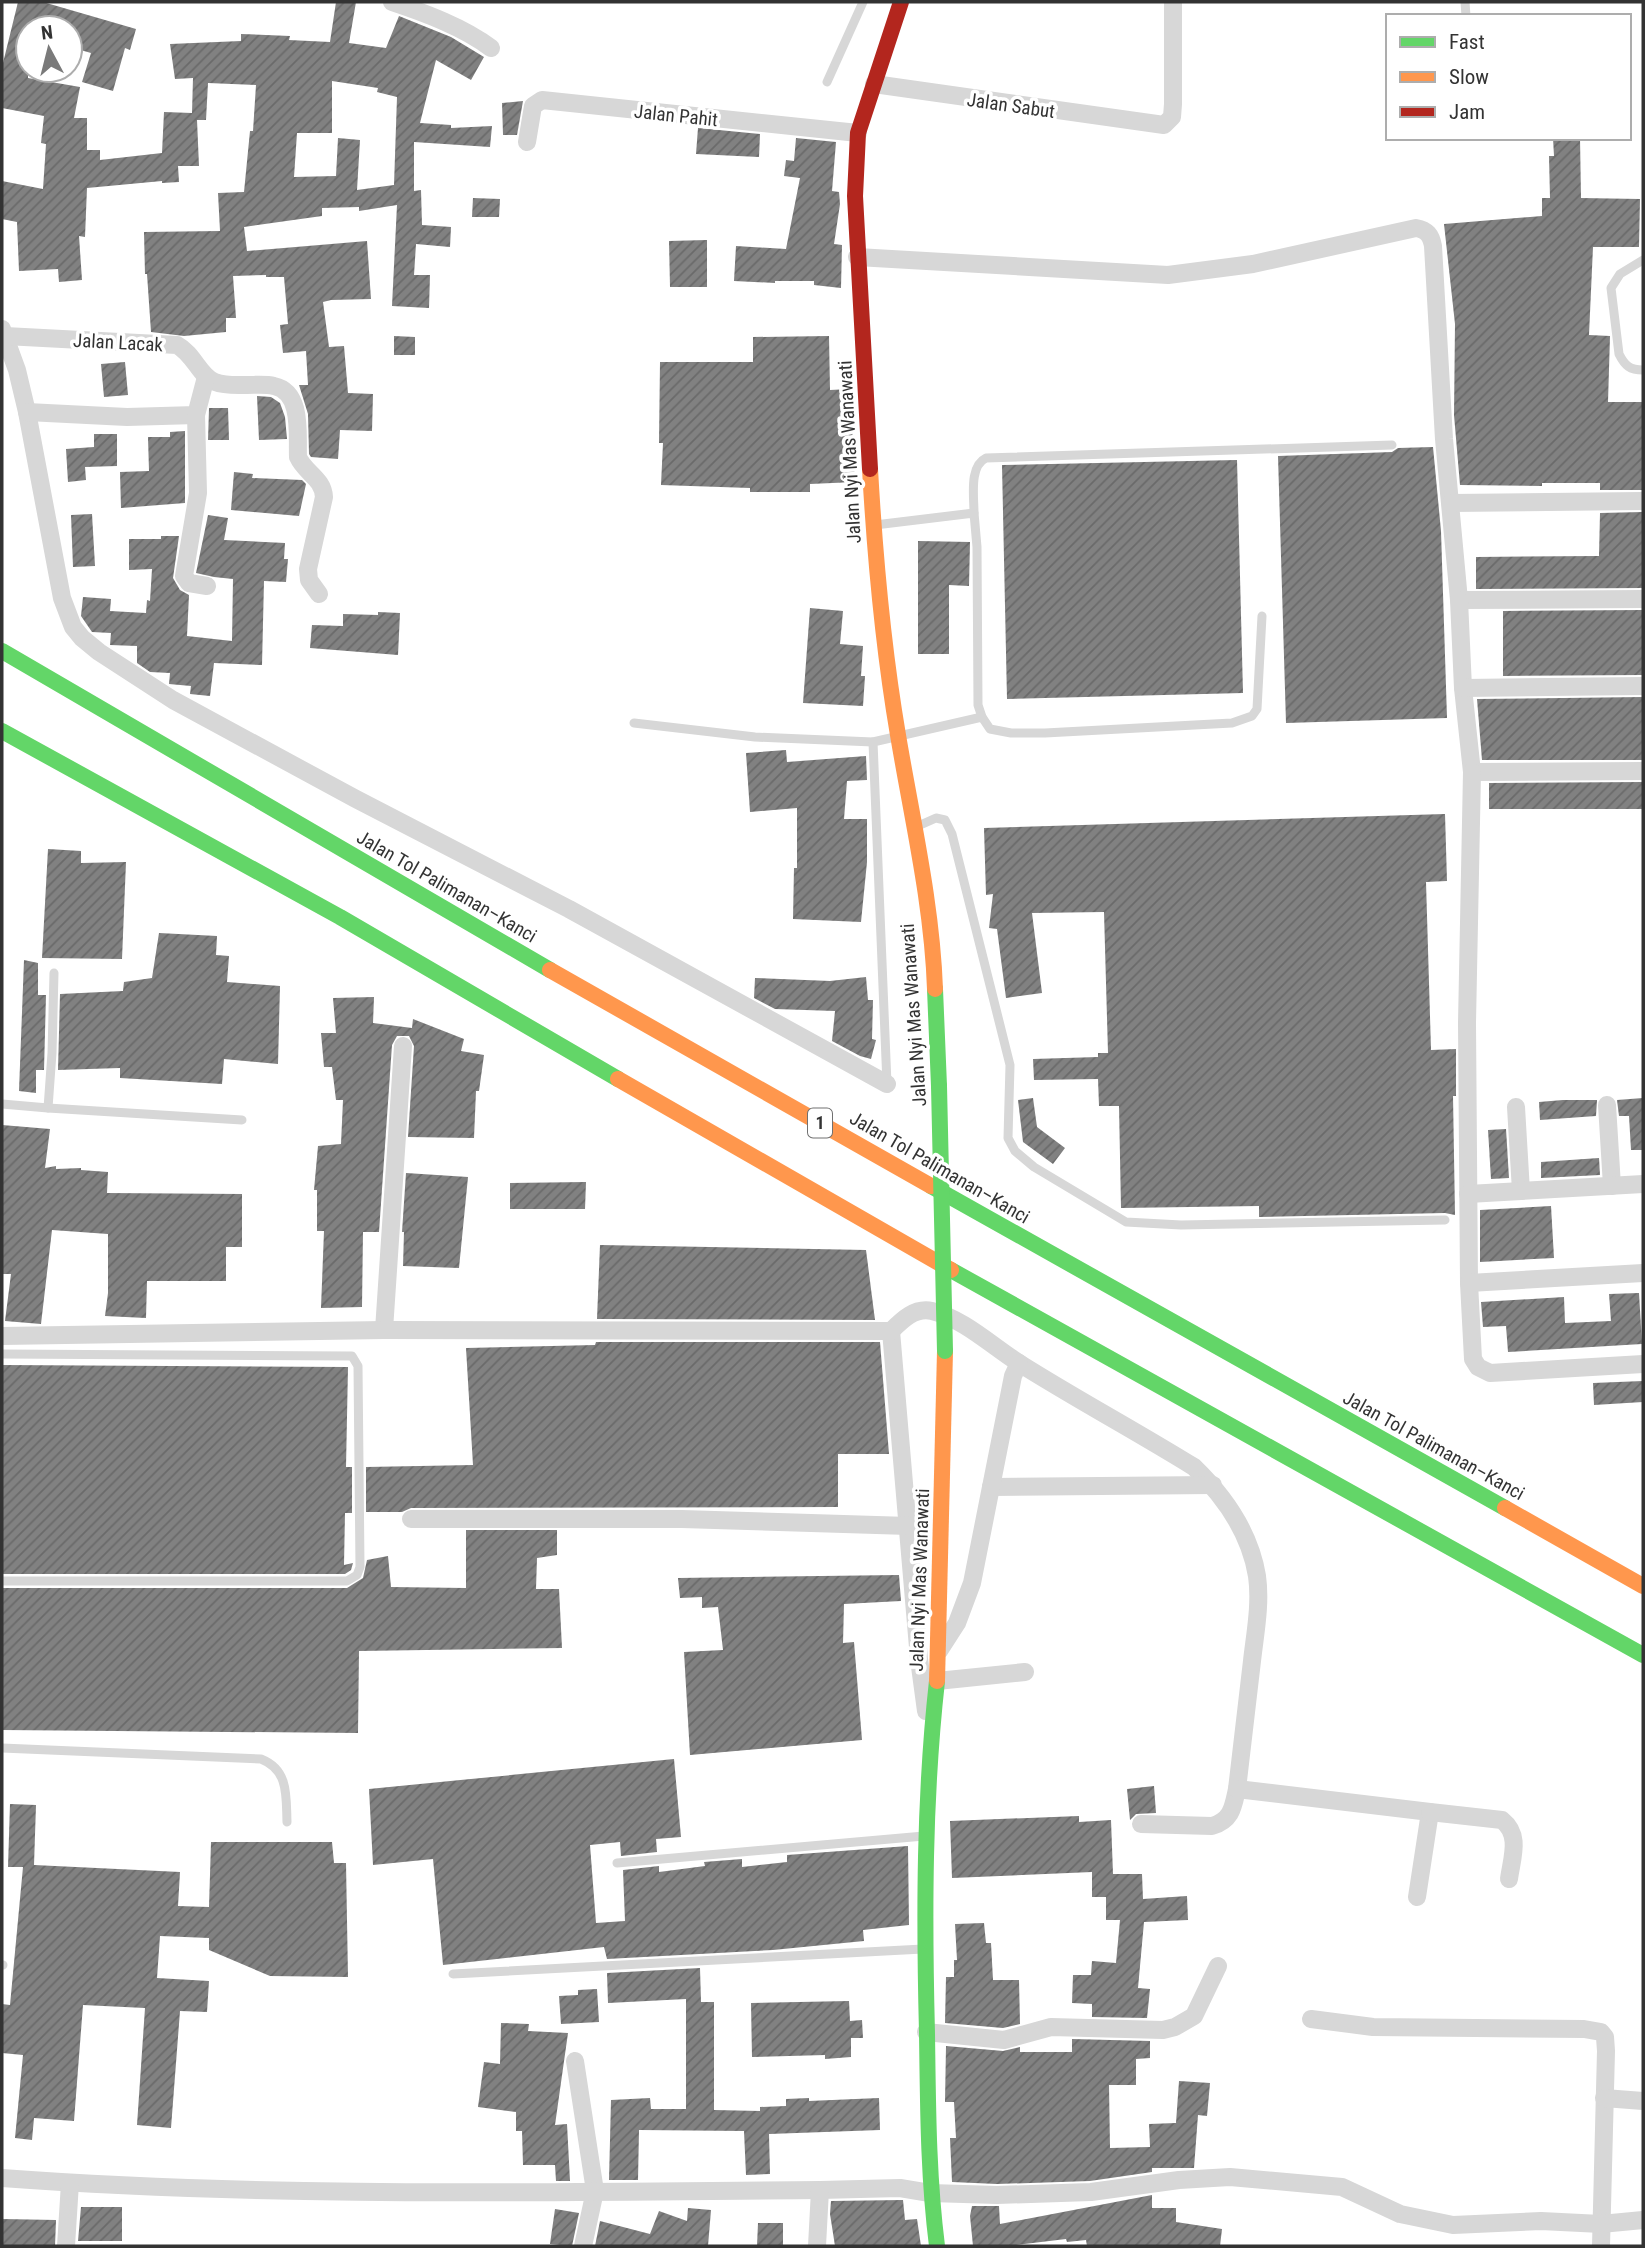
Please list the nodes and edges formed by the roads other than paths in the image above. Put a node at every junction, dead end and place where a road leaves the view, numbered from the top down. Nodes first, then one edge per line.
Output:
1 (392, 2) edge
2 (863, 2) edge
3 (901, 2) edge
4 (1173, 2) edge
5 (491, 48) dead end
6 (827, 82) dead end
7 (874, 84) junction
8 (858, 132) junction
9 (527, 142) dead end
10 (857, 257) junction
11 (1643, 260) edge
12 (3, 333) edge
13 (1643, 370) edge
14 (206, 377) junction
15 (27, 412) junction
16 (196, 415) junction
17 (1392, 445) dead end
18 (1643, 501) edge
19 (1451, 503) junction
20 (974, 513) junction
21 (873, 525) junction
22 (207, 586) dead end
23 (319, 594) dead end
24 (1459, 600) junction
25 (1643, 600) edge
26 (1262, 616) dead end
27 (2, 651) edge
28 (1643, 686) edge
29 (1463, 688) junction
30 (982, 717) junction
31 (634, 723) dead end
32 (2, 731) edge
33 (898, 735) junction
34 (873, 742) junction
35 (1643, 771) edge
36 (1472, 772) junction
37 (917, 827) junction
38 (54, 973) dead end
39 (403, 1046) dead end
40 (887, 1084) joint
41 (2, 1104) edge
42 (1607, 1104) dead end
43 (1516, 1107) dead end
44 (48, 1108) junction
45 (242, 1120) dead end
46 (1643, 1184) edge
47 (1612, 1186) junction
48 (1521, 1191) junction
49 (1468, 1194) junction
50 (1445, 1220) dead end
51 (1643, 1273) edge
52 (1469, 1283) junction
53 (384, 1330) junction
54 (891, 1331) junction
55 (2, 1336) edge
56 (2, 1354) edge
57 (1019, 1363) junction
58 (1643, 1364) edge
59 (1213, 1485) junction
60 (991, 1487) junction
61 (411, 1519) dead end
62 (909, 1526) junction
63 (2, 1581) edge
64 (1643, 1586) edge
65 (937, 1654) junction
66 (1643, 1655) edge
67 (1025, 1672) dead end
68 (936, 1681) junction
69 (930, 1742) junction
70 (2, 1748) edge
71 (1237, 1789) junction
72 (1430, 1812) junction
73 (287, 1822) dead end
74 (1141, 1824) dead end
75 (926, 1836) junction
76 (617, 1863) dead end
77 (1510, 1879) dead end
78 (1417, 1897) dead end
79 (925, 1949) junction
80 (1217, 1966) dead end
81 (453, 1974) dead end
82 (1311, 2019) dead end
83 (926, 2032) junction
84 (575, 2061) dead end
85 (1604, 2098) junction
86 (1643, 2101) edge
87 (2, 2178) edge
88 (71, 2183) junction
89 (820, 2190) junction
90 (595, 2191) junction
91 (930, 2193) junction
92 (1643, 2220) edge
93 (1601, 2224) junction
94 (66, 2246) edge
95 (583, 2246) edge
96 (817, 2246) edge
97 (937, 2246) edge
98 (1601, 2246) edge

1 - 5 street
2 - 6 lane
3 - 7 main road, Jalan Nyi Mas Wanawati
4 - 7 street, Jalan Sabut
7 - 8 main road, Jalan Nyi Mas Wanawati
8 - 9 street, Jalan Pahit
8 - 10 main road, Jalan Nyi Mas Wanawati
10 - 19 street
10 - 21 main road, Jalan Nyi Mas Wanawati
11 - 13 lane
12 - 14 street, Jalan Lacak
12 - 15 street
14 - 16 street
14 - 23 street
15 - 16 street
15 - 40 street
16 - 22 street
17 - 20 lane
18 - 19 street
19 - 24 street
20 - 21 lane
20 - 30 lane
21 - 33 main road, Jalan Nyi Mas Wanawati
24 - 25 street
24 - 29 street
26 - 30 lane
27 - 64 main road, Jalan Tol Palimanan–Kanci / 1
28 - 29 street
29 - 36 street
30 - 33 lane
31 - 34 lane
32 - 66 main road
33 - 34 lane
33 - 37 main road, Jalan Nyi Mas Wanawati
34 - 40 lane
35 - 36 street
36 - 49 street
37 - 50 lane
37 - 65 main road, Jalan Nyi Mas Wanawati, bridge
38 - 44 lane
39 - 53 street
41 - 44 lane
42 - 47 street
43 - 48 street
44 - 45 lane
46 - 47 street
47 - 48 street
48 - 49 street
49 - 52 street
51 - 52 street
52 - 58 street
53 - 54 street
53 - 55 street
54 - 57 street
54 - 62 street
56 - 63 lane
57 - 59 street
57 - 60 street
59 - 60 street
59 - 71 street
60 - 65 street
61 - 62 street
62 - 69 street
65 - 68 main road, Jalan Nyi Mas Wanawati
67 - 68 street
68 - 69 main road, Jalan Nyi Mas Wanawati
69 - 75 main road, Jalan Nyi Mas Wanawati
70 - 73 lane
71 - 72 street
71 - 74 street
72 - 77 street
72 - 78 street
75 - 76 lane
75 - 79 main road, Jalan Nyi Mas Wanawati
79 - 81 lane
79 - 83 main road, Jalan Nyi Mas Wanawati
80 - 83 street
82 - 85 street
83 - 91 main road, Jalan Nyi Mas Wanawati
84 - 90 street
85 - 86 street
85 - 93 street
87 - 88 street
88 - 90 street
88 - 94 street
89 - 90 street
89 - 91 street
89 - 96 street
90 - 95 street
91 - 93 street
91 - 97 main road, Jalan Nyi Mas Wanawati
92 - 93 street
93 - 98 street

